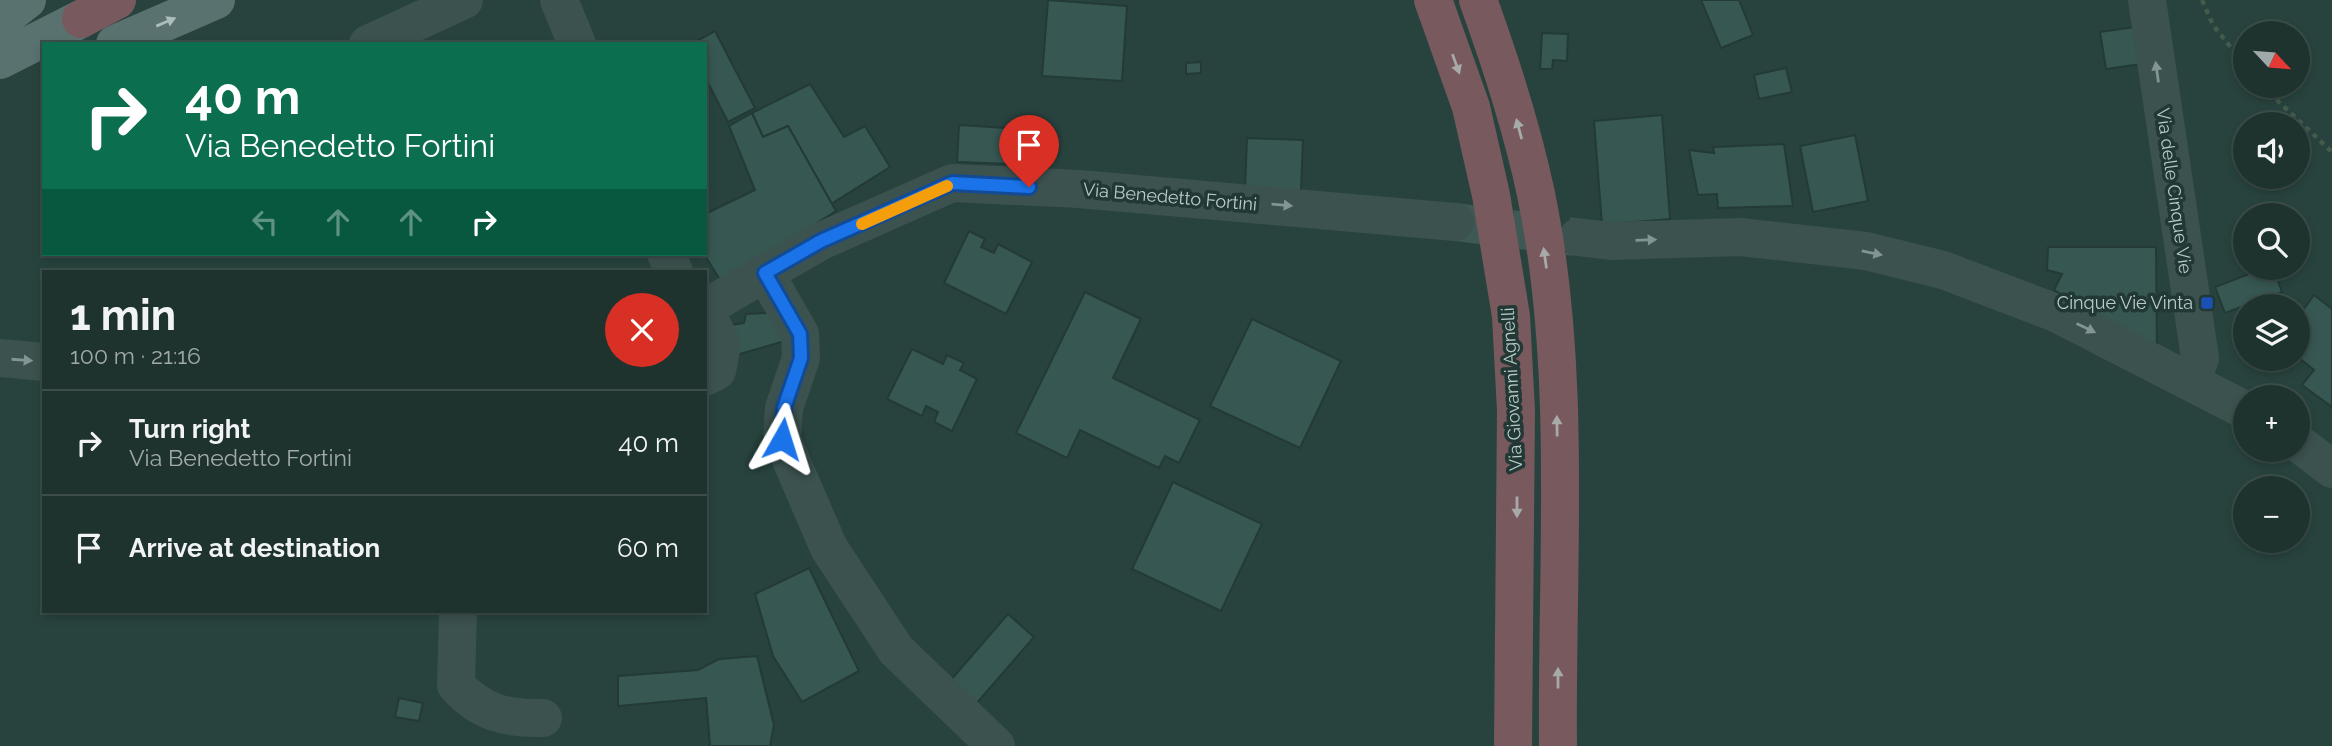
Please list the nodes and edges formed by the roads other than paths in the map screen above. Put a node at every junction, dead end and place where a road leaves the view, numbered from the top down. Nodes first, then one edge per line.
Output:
1 (27, 0) edge
2 (117, 0) edge
3 (216, 0) edge
4 (464, 0) edge
5 (558, 0) edge
6 (1433, 0) edge
7 (1478, 0) edge
8 (2147, 0) edge
9 (81, 19) joint
10 (120, 42) edge
11 (372, 42) edge
12 (576, 42) edge
13 (16, 50) edge
14 (1455, 222) tunnel mouth
15 (1578, 237) tunnel mouth
16 (765, 273) junction
17 (707, 308) edge
18 (707, 313) edge
19 (0, 358) edge
20 (42, 362) edge
21 (707, 376) edge
22 (2192, 381) junction
23 (2233, 404) edge
24 (2310, 452) edge
25 (2332, 469) edge
26 (458, 613) edge
27 (543, 718) dead end
28 (996, 746) edge
29 (1513, 746) edge
30 (1558, 746) edge

1 - 13 main road
2 - 9 highway
10 -> 3 main road
4 - 11 street
5 - 12 street
6 -> 29 highway, Via Giovanni Agnelli
30 -> 7 highway
22 -> 8 street, Via delle Cinque Vie
9 - 13 main road
16 -> 14 street, Via Benedetto Fortini
15 -> 22 street
16 - 17 street, Via Benedetto Fortini
16 - 28 street
18 - 21 street
19 -> 20 street
22 - 23 street
24 - 25 street
26 - 27 street

